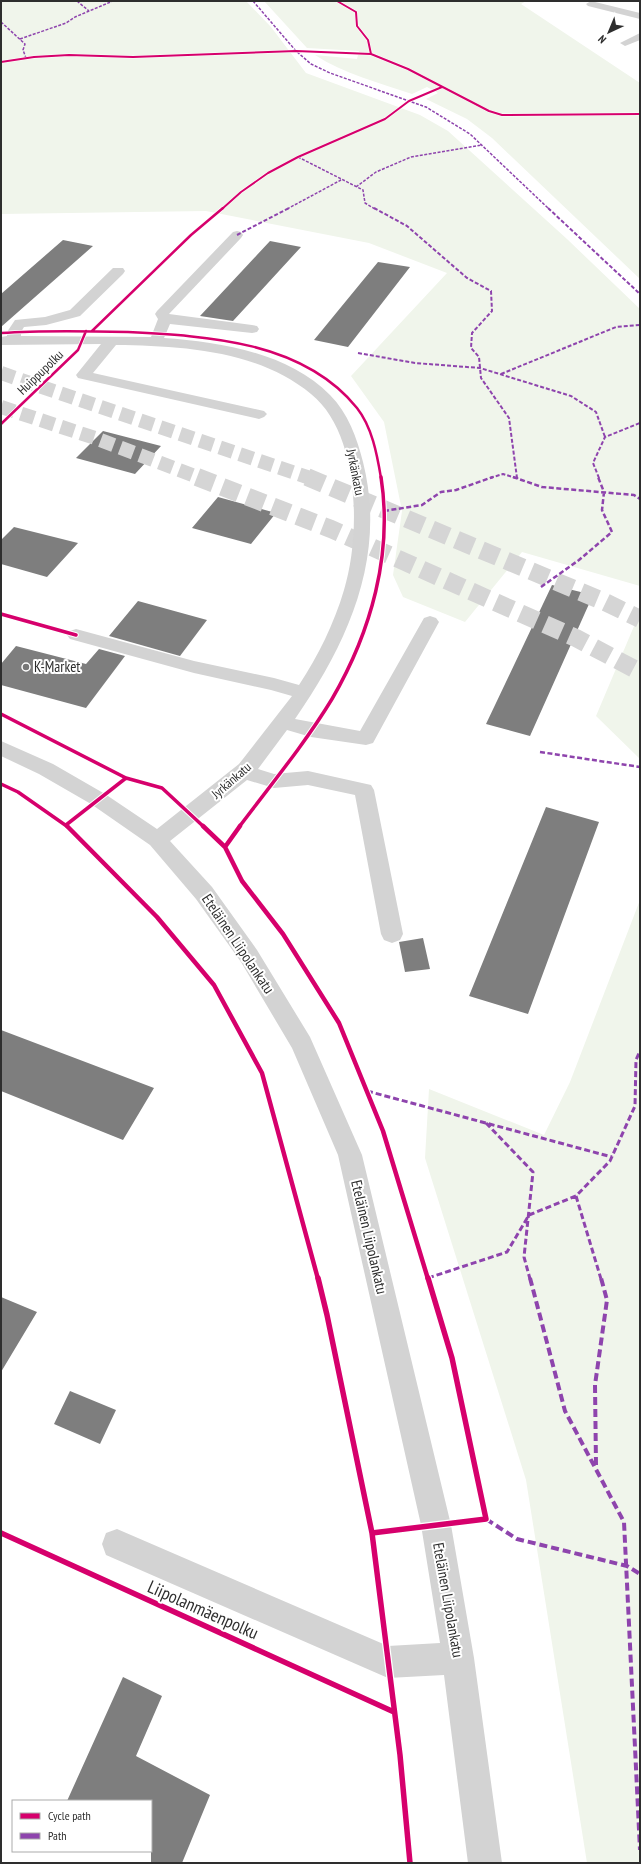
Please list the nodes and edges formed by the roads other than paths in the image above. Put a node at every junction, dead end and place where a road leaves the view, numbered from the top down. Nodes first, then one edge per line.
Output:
1 (590, 4) dead end
2 (640, 16) edge
3 (640, 36) edge
4 (625, 43) dead end
5 (237, 235) dead end
6 (118, 271) dead end
7 (165, 319) junction
8 (252, 329) dead end
9 (112, 340) junction
10 (8, 341) edge
11 (156, 342) junction
12 (259, 414) dead end
13 (430, 622) dead end
14 (76, 635) dead end
15 (303, 693) junction
16 (283, 723) junction
17 (1, 748) edge
18 (244, 772) junction
19 (157, 840) junction
20 (392, 934) dead end
21 (117, 1544) dead end
22 (458, 1658) junction
23 (485, 1863) edge

1 - 2 street
3 - 4 street
5 - 7 street
6 - 10 street
7 - 8 street
7 - 11 street
9 - 10 street, Jyrkänkatu
9 - 11 street, Jyrkänkatu
9 - 12 street
11 - 15 street, Jyrkänkatu
13 - 16 street
14 - 15 street
15 - 16 street, Jyrkänkatu
16 - 18 street, Jyrkänkatu
17 - 19 street, Eteläinen Liipolankatu
18 - 19 street, Jyrkänkatu
18 - 20 street
19 - 22 street, Eteläinen Liipolankatu
21 - 22 street
22 - 23 street, Eteläinen Liipolankatu

